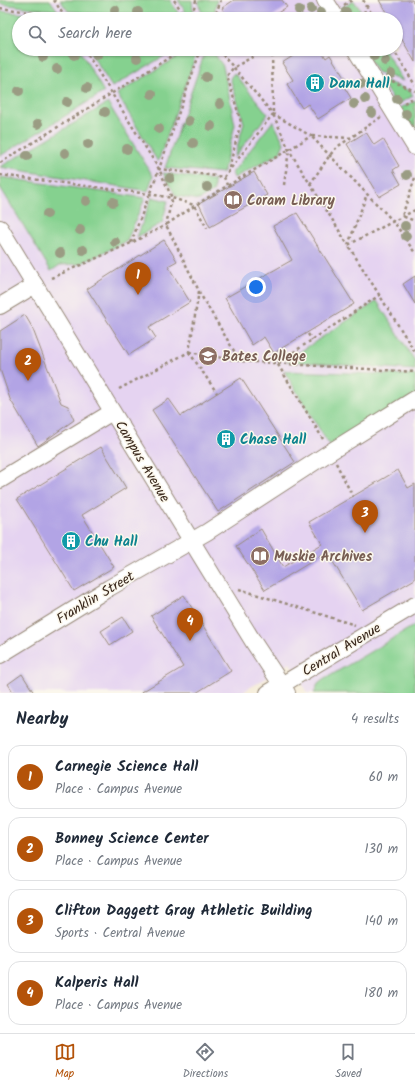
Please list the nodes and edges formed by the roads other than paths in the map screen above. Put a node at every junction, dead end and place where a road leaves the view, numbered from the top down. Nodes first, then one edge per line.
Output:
1 (325, 0) edge
2 (333, 12) edge
3 (359, 56) edge
4 (415, 147) edge
5 (0, 228) edge
6 (35, 285) junction
7 (0, 306) edge
8 (415, 399) edge
9 (112, 412) junction
10 (0, 480) edge
11 (191, 541) junction
12 (415, 605) edge
13 (0, 655) edge
14 (279, 690) edge

1 - 2 street
3 - 4 street
5 - 6 street, Campus Avenue
6 - 7 street
6 - 9 street, Campus Avenue
8 - 11 street, Franklin Street
9 - 10 street
9 - 11 street, Campus Avenue
11 - 13 street, Franklin Street
11 - 14 street, Campus Avenue
12 - 14 street, Central Avenue

